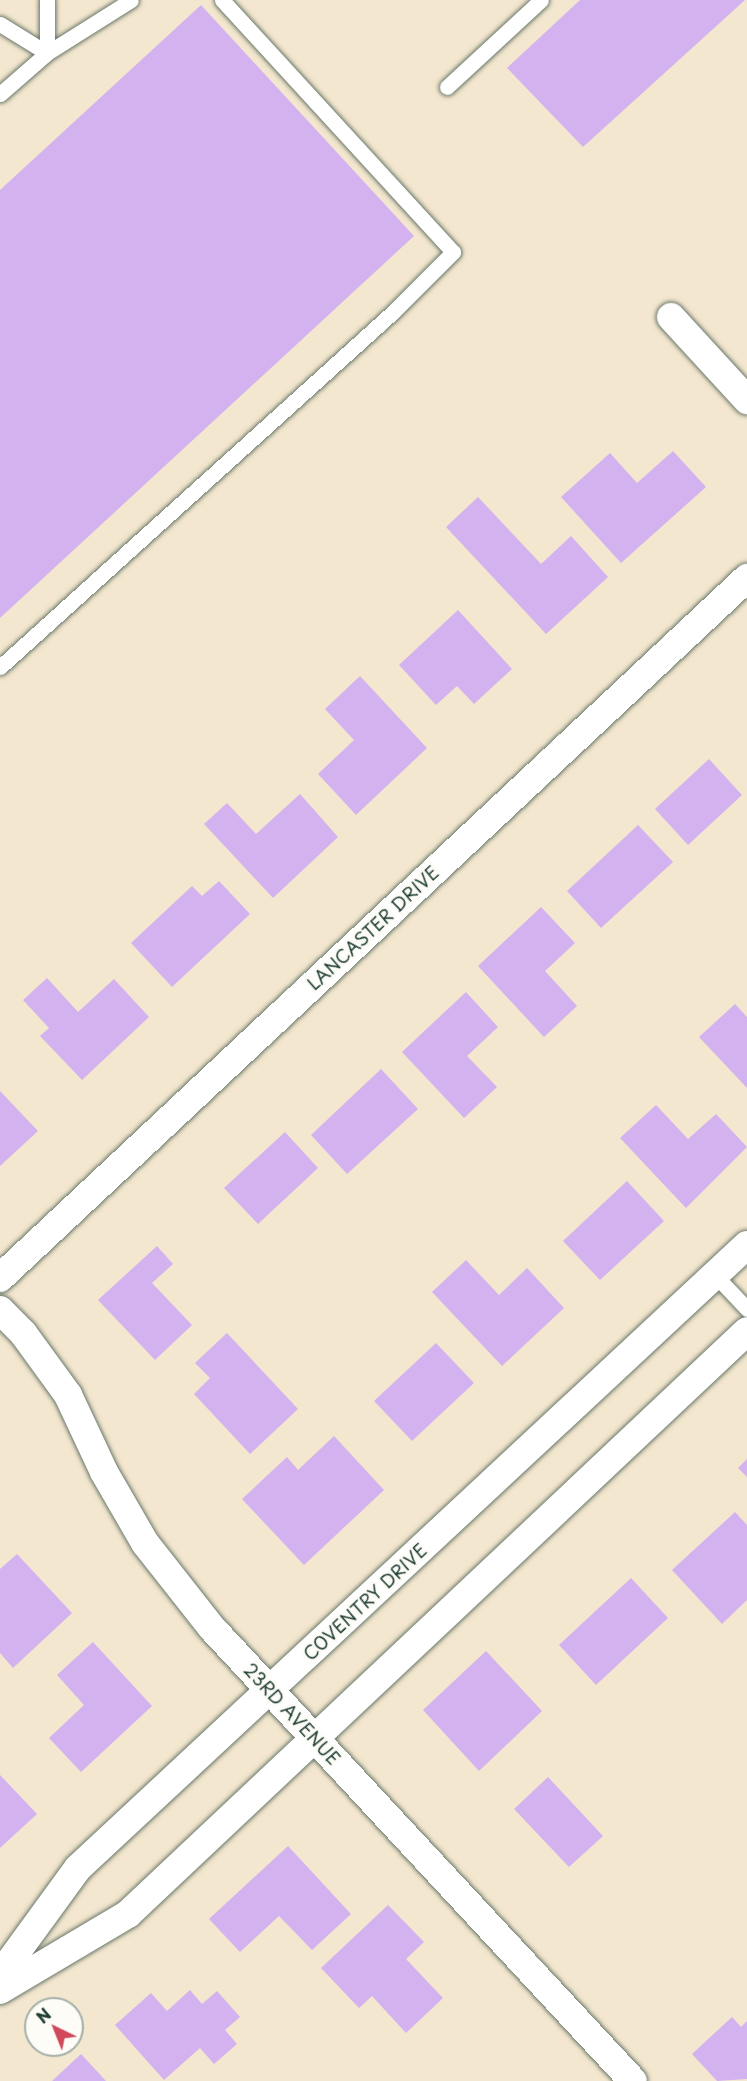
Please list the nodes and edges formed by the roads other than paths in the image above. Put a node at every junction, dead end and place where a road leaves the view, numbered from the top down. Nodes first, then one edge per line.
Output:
1 (47, 0) edge
2 (131, 0) edge
3 (222, 0) edge
4 (541, 0) edge
5 (0, 24) edge
6 (47, 53) junction
7 (447, 87) dead end
8 (0, 94) edge
9 (671, 317) dead end
10 (747, 400) edge
11 (747, 578) edge
12 (0, 668) edge
13 (747, 1245) edge
14 (715, 1275) junction
15 (0, 1278) edge
16 (747, 1309) edge
17 (0, 1310) edge
18 (747, 1331) edge
19 (270, 1690) junction
20 (313, 1737) junction
21 (0, 1975) edge
22 (0, 1990) edge
23 (633, 2081) edge

1 - 6 lane
2 - 6 lane
3 - 12 lane
4 - 7 lane
5 - 6 lane
6 - 8 lane
9 - 10 street
11 - 15 street, LANCASTER DRIVE
13 - 14 street, COVENTRY DRIVE
14 - 16 lane
14 - 19 street, COVENTRY DRIVE
17 - 19 street, 23RD AVENUE
18 - 20 street
19 - 20 street, 23RD AVENUE
19 - 21 street, COVENTRY DRIVE
20 - 22 street
20 - 23 street, 23RD AVENUE

